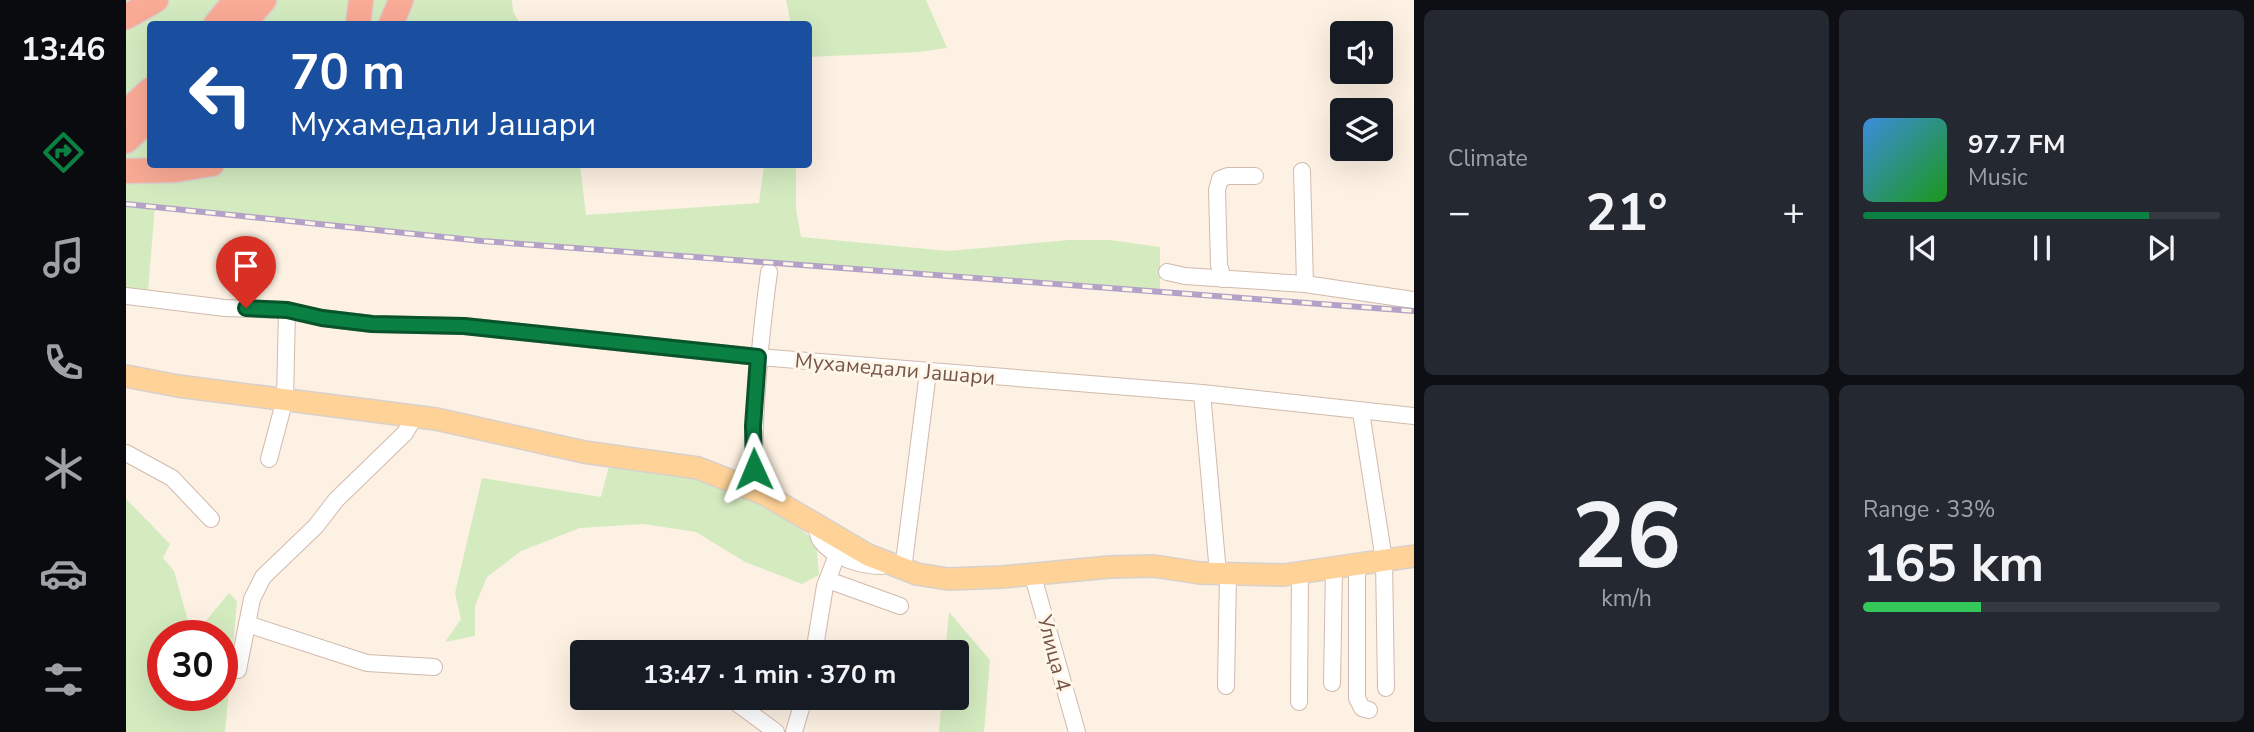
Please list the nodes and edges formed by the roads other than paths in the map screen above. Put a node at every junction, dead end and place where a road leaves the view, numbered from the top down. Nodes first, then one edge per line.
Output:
1 (156, 0) edge
2 (236, 0) edge
3 (264, 0) edge
4 (361, 0) edge
5 (401, 0) edge
6 (126, 17) edge
7 (218, 21) edge
8 (246, 21) edge
9 (358, 21) edge
10 (392, 21) edge
11 (147, 93) edge
12 (126, 112) edge
13 (147, 122) edge
14 (147, 140) edge
15 (126, 141) edge
16 (126, 153) edge
17 (187, 168) edge
18 (126, 170) edge
19 (1302, 171) dead end
20 (1255, 176) dead end
21 (769, 272) dead end
22 (1167, 272) dead end
23 (1223, 279) junction
24 (1305, 284) junction
25 (126, 296) edge
26 (1414, 300) edge
27 (287, 310) junction
28 (758, 357) junction
29 (928, 372) junction
30 (126, 376) edge
31 (1202, 393) junction
32 (285, 399) junction
33 (1361, 412) junction
34 (415, 416) junction
35 (1414, 416) edge
36 (126, 453) edge
37 (269, 459) dead end
38 (754, 490) junction
39 (211, 519) dead end
40 (816, 525) junction
41 (837, 555) junction
42 (1414, 556) edge
43 (1384, 560) junction
44 (1357, 564) junction
45 (899, 568) junction
46 (1334, 569) junction
47 (1032, 573) junction
48 (1300, 573) junction
49 (1223, 574) junction
50 (828, 580) junction
51 (900, 606) dead end
52 (247, 624) junction
53 (816, 640) edge
54 (434, 667) dead end
55 (238, 670) dead end
56 (1332, 683) dead end
57 (1226, 686) dead end
58 (1386, 688) dead end
59 (1299, 702) dead end
60 (746, 710) edge
61 (801, 710) edge
62 (1369, 710) dead end
63 (796, 731) edge
64 (776, 732) edge
65 (1077, 732) edge

1 - 6 highway
2 - 7 highway
3 - 8 highway
4 - 9 highway
5 - 10 highway
11 - 12 highway
13 - 15 highway
14 - 16 highway
17 - 18 highway
19 - 24 street
20 - 23 street
21 - 28 street
22 - 23 street
23 - 24 street
24 - 26 street
25 - 27 street, Мухамедали Јашари
27 - 28 street, Мухамедали Јашари
27 - 32 street
28 - 29 street, Мухамедали Јашари
28 - 38 street
29 - 31 street, Мухамедали Јашари
29 - 45 street
30 - 32 main road
31 - 33 street, Мухамедали Јашари
31 - 49 street
32 - 34 main road
32 - 37 street
33 - 35 street, Мухамедали Јашари
33 - 43 street
34 - 38 main road
34 - 52 street
36 - 39 street
38 - 40 main road
40 - 41 street
40 - 45 main road
41 - 45 street
41 - 50 street
42 - 43 main road
43 - 44 main road
43 - 58 street
44 - 46 main road
44 - 62 street
45 - 47 main road
46 - 48 main road
46 - 56 street
47 - 49 main road
47 - 65 street, Улица 4
48 - 49 main road
48 - 59 street
49 - 57 street
50 - 51 street
50 - 53 street
52 - 54 street
52 - 55 street
60 - 64 street
61 - 63 street

